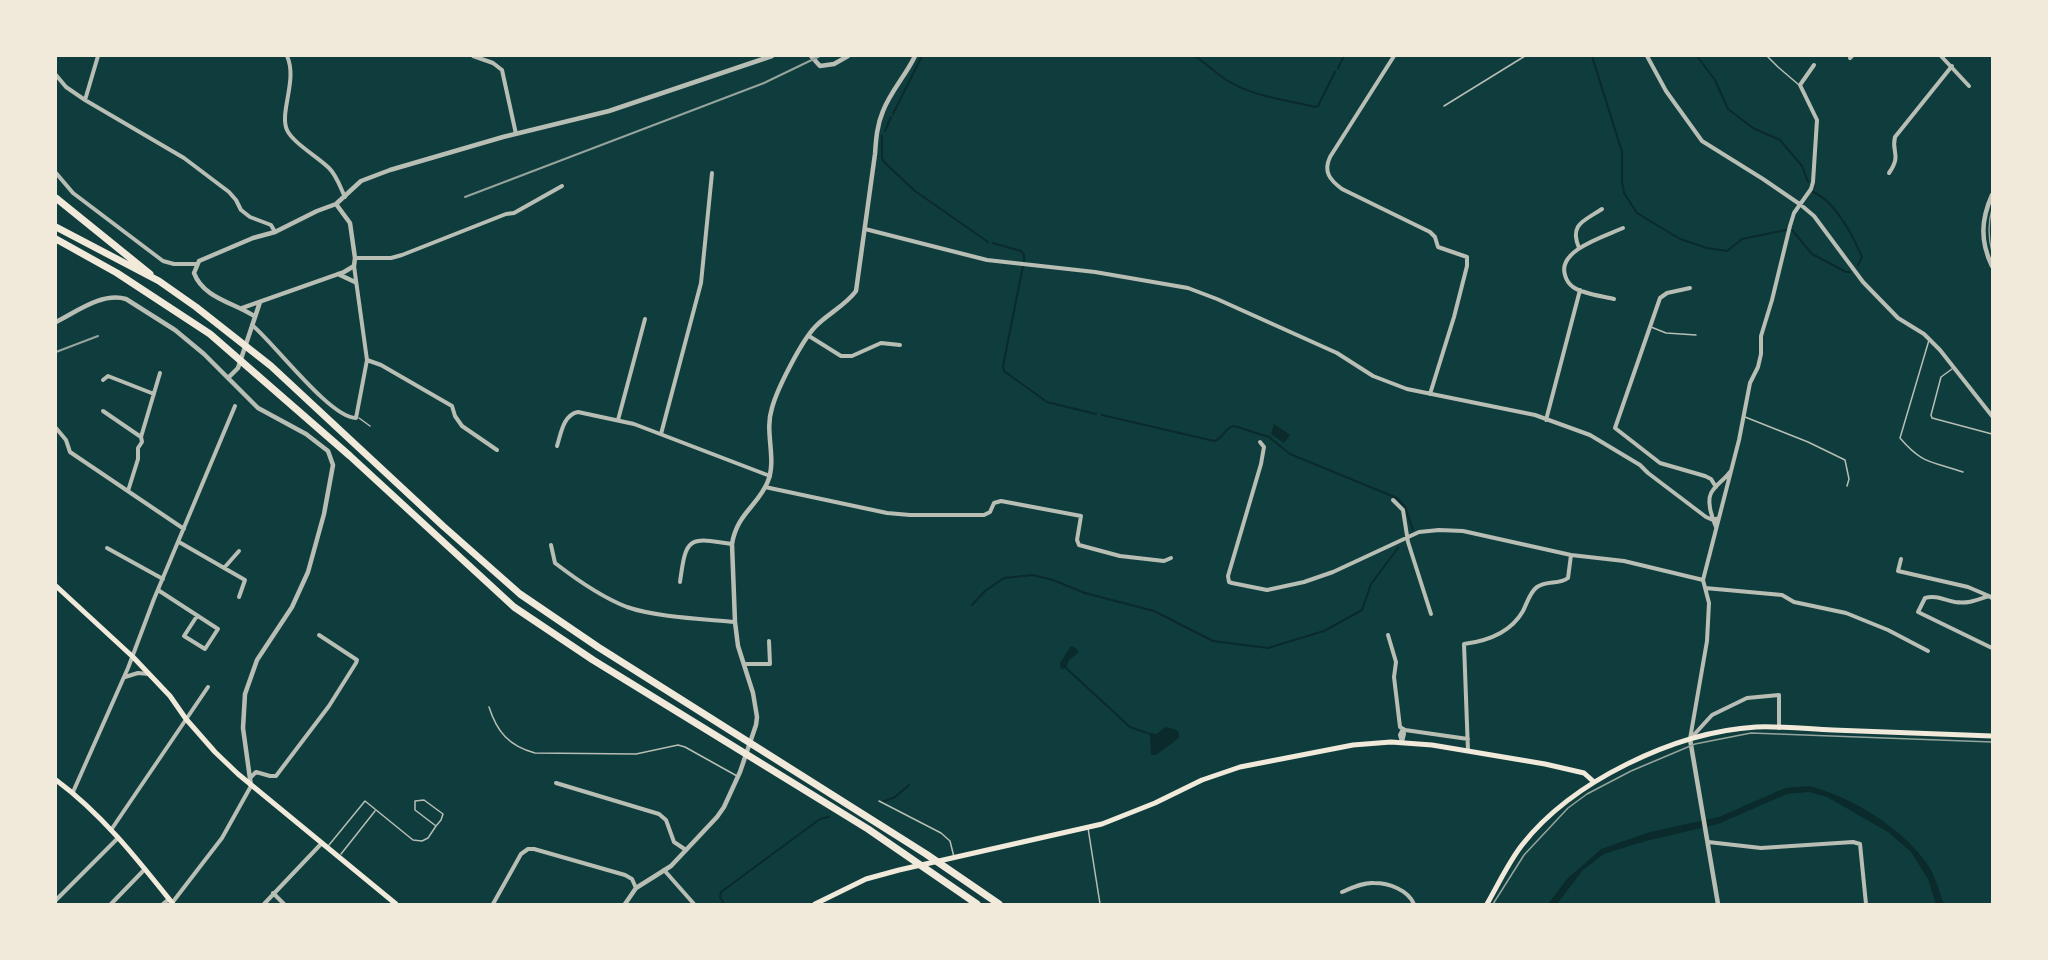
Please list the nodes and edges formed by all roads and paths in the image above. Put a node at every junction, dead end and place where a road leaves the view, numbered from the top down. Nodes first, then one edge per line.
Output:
1 (98, 56) edge
2 (286, 56) edge
3 (473, 56) edge
4 (772, 56) edge
5 (811, 56) edge
6 (848, 56) edge
7 (915, 56) edge
8 (1394, 56) edge
9 (1525, 56) edge
10 (1647, 56) edge
11 (1767, 56) edge
12 (1941, 56) edge
13 (1814, 65) dead end
14 (1952, 66) junction
15 (56, 75) edge
16 (1800, 85) junction
17 (1969, 86) dead end
18 (85, 100) junction
19 (1444, 106) dead end
20 (516, 134) junction
21 (56, 173) edge
22 (1889, 173) dead end
23 (712, 174) dead end
24 (562, 186) dead end
25 (1992, 195) edge
26 (345, 197) junction
27 (56, 198) edge
28 (336, 204) junction
29 (1801, 205) junction
30 (1602, 208) dead end
31 (56, 227) edge
32 (1623, 228) dead end
33 (865, 229) junction
34 (275, 232) junction
35 (56, 239) edge
36 (1579, 248) junction
37 (355, 258) junction
38 (197, 264) junction
39 (354, 266) junction
40 (1992, 266) edge
41 (338, 274) junction
42 (159, 281) junction
43 (355, 282) junction
44 (1690, 288) dead end
45 (1580, 290) junction
46 (1614, 299) dead end
47 (260, 302) junction
48 (242, 308) junction
49 (254, 316) junction
50 (645, 319) dead end
51 (56, 322) edge
52 (252, 325) junction
53 (1650, 326) junction
54 (1696, 334) dead end
55 (809, 336) junction
56 (1929, 339) junction
57 (900, 345) dead end
58 (367, 360) junction
59 (1955, 367) junction
60 (160, 373) dead end
61 (228, 378) junction
62 (103, 380) dead end
63 (153, 394) junction
64 (1430, 394) junction
65 (235, 406) dead end
66 (103, 411) dead end
67 (1992, 416) edge
68 (356, 417) junction
69 (1744, 417) junction
70 (618, 420) junction
71 (1546, 420) junction
72 (370, 426) dead end
73 (56, 428) edge
74 (661, 434) junction
75 (1992, 434) edge
76 (141, 437) junction
77 (1260, 442) dead end
78 (557, 446) dead end
79 (497, 450) dead end
80 (1733, 467) junction
81 (1963, 472) dead end
82 (770, 476) junction
83 (1847, 486) dead end
84 (765, 487) junction
85 (1716, 487) junction
86 (128, 491) junction
87 (1393, 500) dead end
88 (1719, 518) junction
89 (1713, 520) junction
90 (1716, 528) junction
91 (184, 530) junction
92 (1408, 537) junction
93 (179, 542) junction
94 (732, 544) junction
95 (551, 545) dead end
96 (107, 548) dead end
97 (239, 551) dead end
98 (1571, 555) junction
99 (1171, 558) dead end
100 (1901, 559) dead end
101 (224, 568) junction
102 (163, 579) junction
103 (1703, 580) junction
104 (680, 582) dead end
105 (56, 586) edge
106 (1705, 588) junction
107 (158, 590) junction
108 (239, 597) dead end
109 (1991, 597) edge
110 (1431, 614) dead end
111 (197, 616) junction
112 (735, 622) junction
113 (319, 635) dead end
114 (1388, 635) dead end
115 (769, 641) dead end
116 (1992, 648) edge
117 (1928, 651) dead end
118 (133, 657) junction
119 (744, 664) junction
120 (148, 674) junction
121 (124, 678) junction
122 (208, 687) dead end
123 (489, 707) dead end
124 (186, 719) junction
125 (1779, 728) junction
126 (1403, 729) junction
127 (1992, 736) edge
128 (1690, 738) junction
129 (1468, 739) junction
130 (1402, 742) junction
131 (1468, 751) junction
132 (739, 774) junction
133 (250, 778) junction
134 (56, 780) edge
135 (1594, 782) junction
136 (556, 783) dead end
137 (250, 786) junction
138 (73, 792) junction
139 (879, 801) dead end
140 (376, 810) junction
141 (436, 826) junction
142 (1088, 828) junction
143 (111, 830) junction
144 (118, 838) junction
145 (1708, 842) junction
146 (321, 844) junction
147 (326, 848) junction
148 (686, 850) junction
149 (338, 858) junction
150 (954, 858) junction
151 (145, 869) junction
152 (664, 870) junction
153 (636, 888) junction
154 (1341, 892) dead end
155 (273, 893) junction
156 (56, 900) edge
157 (172, 902) edge
158 (111, 904) edge
159 (163, 904) edge
160 (264, 904) edge
161 (284, 904) edge
162 (396, 904) edge
163 (493, 904) edge
164 (625, 904) edge
165 (694, 904) edge
166 (815, 904) edge
167 (977, 904) edge
168 (999, 904) edge
169 (1100, 904) edge
170 (1414, 904) edge
171 (1487, 904) edge
172 (1718, 904) edge
173 (1866, 904) edge

1 - 18 street
2 - 26 street
3 - 20 street
4 - 20 street
5 - 6 street
7 - 33 street
8 - 64 street
9 - 19 lane
10 - 29 street
11 - 16 lane
12 - 14 street
13 - 16 street
14 - 17 street
14 - 22 street
15 - 18 street
16 - 29 street
18 - 34 street
20 - 26 street
21 - 38 street
23 - 74 street
24 - 37 street
25 - 40 street
26 - 28 street
27 - 42 highway
28 - 34 street
28 - 37 street
29 - 56 street
29 - 69 street
30 - 36 street
31 - 42 highway
32 - 36 street
33 - 55 street
33 - 64 street
34 - 38 street
35 - 167 highway
36 - 45 street
37 - 39 street
38 - 48 street
39 - 41 street
39 - 43 street
41 - 43 street
41 - 47 street
42 - 168 highway
43 - 58 street
44 - 53 street
45 - 46 street
45 - 71 street
47 - 48 street
47 - 49 street
48 - 49 street
49 - 52 street
50 - 70 street
51 - 61 street
52 - 61 street
52 - 68 street
53 - 54 lane
53 - 85 street
55 - 57 street
55 - 82 street
56 - 59 street
56 - 81 lane
58 - 68 street
58 - 79 street
59 - 67 street
59 - 75 lane
60 - 63 street
61 - 133 street
62 - 63 street
63 - 76 street
64 - 71 street
65 - 91 street
66 - 76 street
68 - 72 lane
69 - 80 street
69 - 83 lane
70 - 74 street
70 - 78 street
71 - 89 street
73 - 86 street
74 - 82 street
76 - 86 street
77 - 92 street
80 - 85 street
80 - 88 street
82 - 84 street
84 - 94 street
84 - 99 street
85 - 89 street
86 - 91 street
87 - 92 street
88 - 89 street
88 - 90 street
89 - 90 street
90 - 103 street
91 - 93 street
92 - 98 street
92 - 110 street
93 - 101 street
93 - 102 street
94 - 104 street
94 - 112 street
95 - 112 street
96 - 102 street
97 - 101 street
98 - 103 street
98 - 129 street
100 - 109 street
101 - 108 street
102 - 107 street
103 - 106 street
105 - 118 main road
106 - 117 street
106 - 128 street
107 - 111 street
107 - 118 street
109 - 116 street
111 - 111 street
112 - 119 street
113 - 133 street
114 - 126 street
115 - 119 street
118 - 120 main road
118 - 121 street
119 - 132 street
120 - 121 street
120 - 124 main road
121 - 138 street
122 - 124 street
123 - 132 lane
124 - 137 main road
124 - 143 street
125 - 127 main road
125 - 128 main road
125 - 128 street
126 - 129 street
126 - 130 street
128 - 135 main road
128 - 145 street
129 - 131 street
130 - 131 main road
130 - 142 main road
131 - 135 main road
132 - 148 street
133 - 137 street
134 - 138 main road
135 - 171 main road
136 - 148 street
137 - 146 main road
137 - 157 street
138 - 143 main road
139 - 150 lane
140 - 141 lane
140 - 147 lane
140 - 149 lane
141 - 141 lane
142 - 150 main road
142 - 169 lane
143 - 144 main road
144 - 151 main road
144 - 156 street
145 - 172 street
145 - 173 street
146 - 147 main road
146 - 155 street
147 - 149 main road
148 - 152 street
149 - 162 main road
150 - 166 main road
151 - 157 main road
151 - 158 street
152 - 153 street
152 - 165 street
153 - 163 street
153 - 164 street
154 - 170 street
155 - 160 street
155 - 161 street
157 - 159 street

